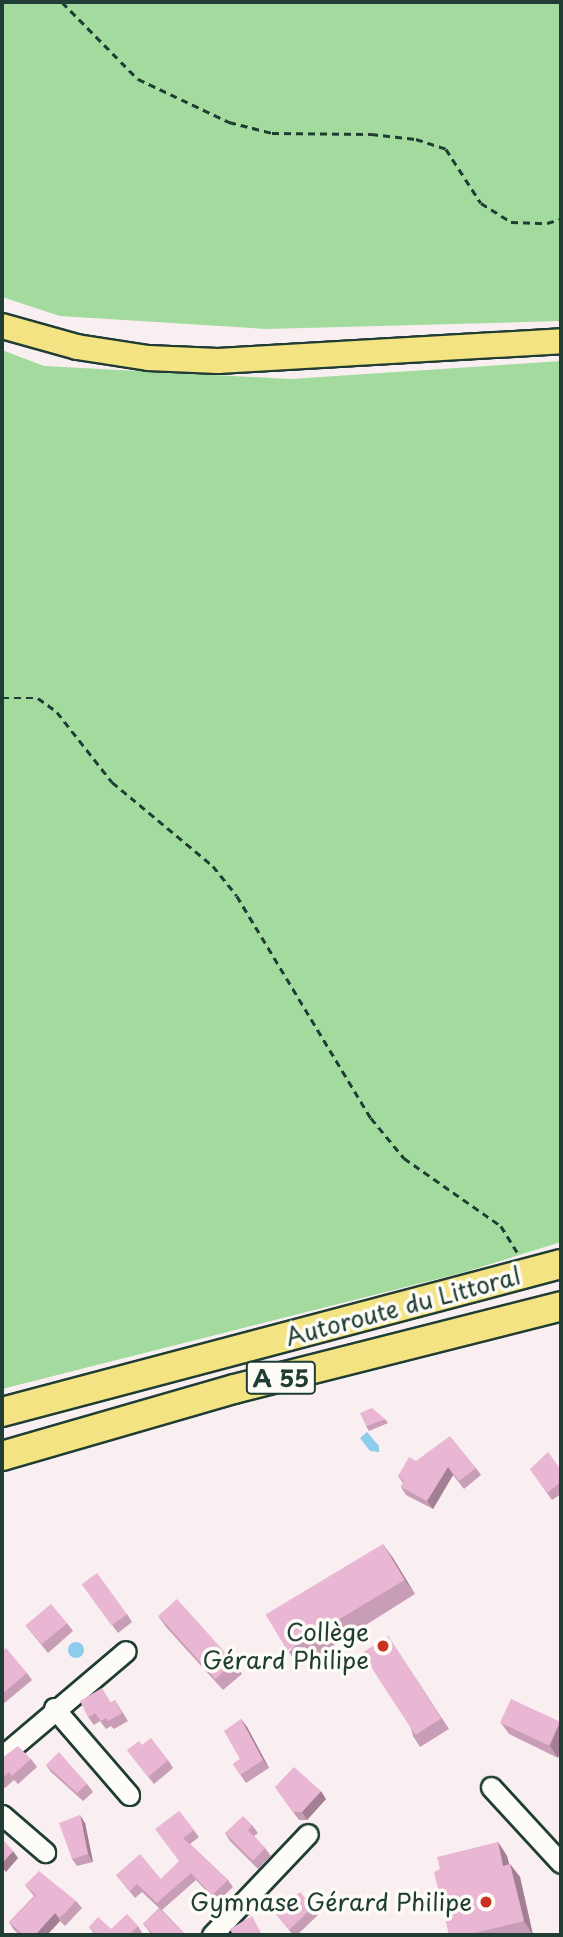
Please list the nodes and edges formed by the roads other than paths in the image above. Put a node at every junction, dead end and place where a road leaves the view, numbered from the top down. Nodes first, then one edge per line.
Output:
1 (2, 326) edge
2 (561, 341) edge
3 (561, 1264) edge
4 (561, 1306) edge
5 (2, 1412) edge
6 (2, 1456) edge
7 (126, 1651) dead end
8 (54, 1708) junction
9 (2, 1756) edge
10 (491, 1787) dead end
11 (130, 1794) dead end
12 (2, 1815) edge
13 (308, 1834) dead end
14 (46, 1852) dead end
15 (561, 1863) edge
16 (212, 1935) edge

1 - 2 main road
3 - 5 highway, Autoroute du Littoral / A 55
4 - 6 highway, Autoroute du Littoral / A 55
7 - 8 street
8 - 9 street
8 - 11 street
10 - 15 street
12 - 14 street
13 - 16 street

